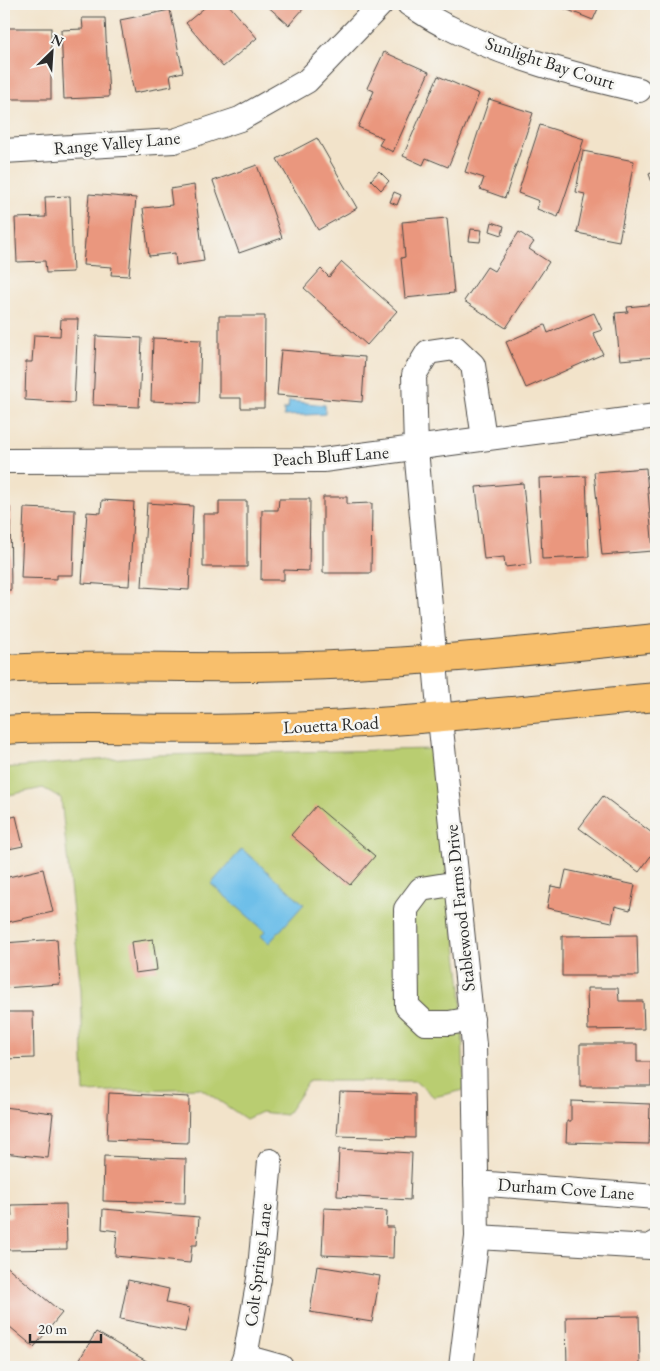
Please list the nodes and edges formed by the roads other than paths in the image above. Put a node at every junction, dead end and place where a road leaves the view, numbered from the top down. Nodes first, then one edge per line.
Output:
1 (380, 4) edge
2 (409, 4) edge
3 (639, 90) dead end
4 (4, 152) edge
5 (656, 416) edge
6 (484, 438) junction
7 (416, 449) junction
8 (4, 461) edge
9 (656, 638) edge
10 (436, 658) junction
11 (4, 669) edge
12 (656, 697) edge
13 (440, 719) junction
14 (4, 730) edge
15 (458, 883) junction
16 (472, 1019) junction
17 (270, 1161) dead end
18 (476, 1183) junction
19 (656, 1197) edge
20 (477, 1237) junction
21 (656, 1243) edge
22 (243, 1362) edge
23 (281, 1367) edge
24 (460, 1367) edge

1 - 4 street, Range Valley Lane
2 - 3 street, Sunlight Bay Court
5 - 6 street, Peach Bluff Lane
6 - 7 street, Peach Bluff Lane
6 - 7 street, Stablewood Farms Drive
7 - 8 street, Peach Bluff Lane
7 - 10 street, Stablewood Farms Drive
9 - 10 main road
10 - 11 main road
10 - 13 street, Stablewood Farms Drive
12 - 13 main road, Louetta Road
13 - 14 main road, Louetta Road
13 - 15 street, Stablewood Farms Drive
15 - 16 street, Stablewood Farms Drive
15 - 16 street
16 - 18 street, Stablewood Farms Drive
17 - 22 street, Colt Springs Lane
18 - 19 street, Durham Cove Lane
18 - 20 street, Stablewood Farms Drive
20 - 21 street
20 - 24 street, Stablewood Farms Drive
22 - 23 street

